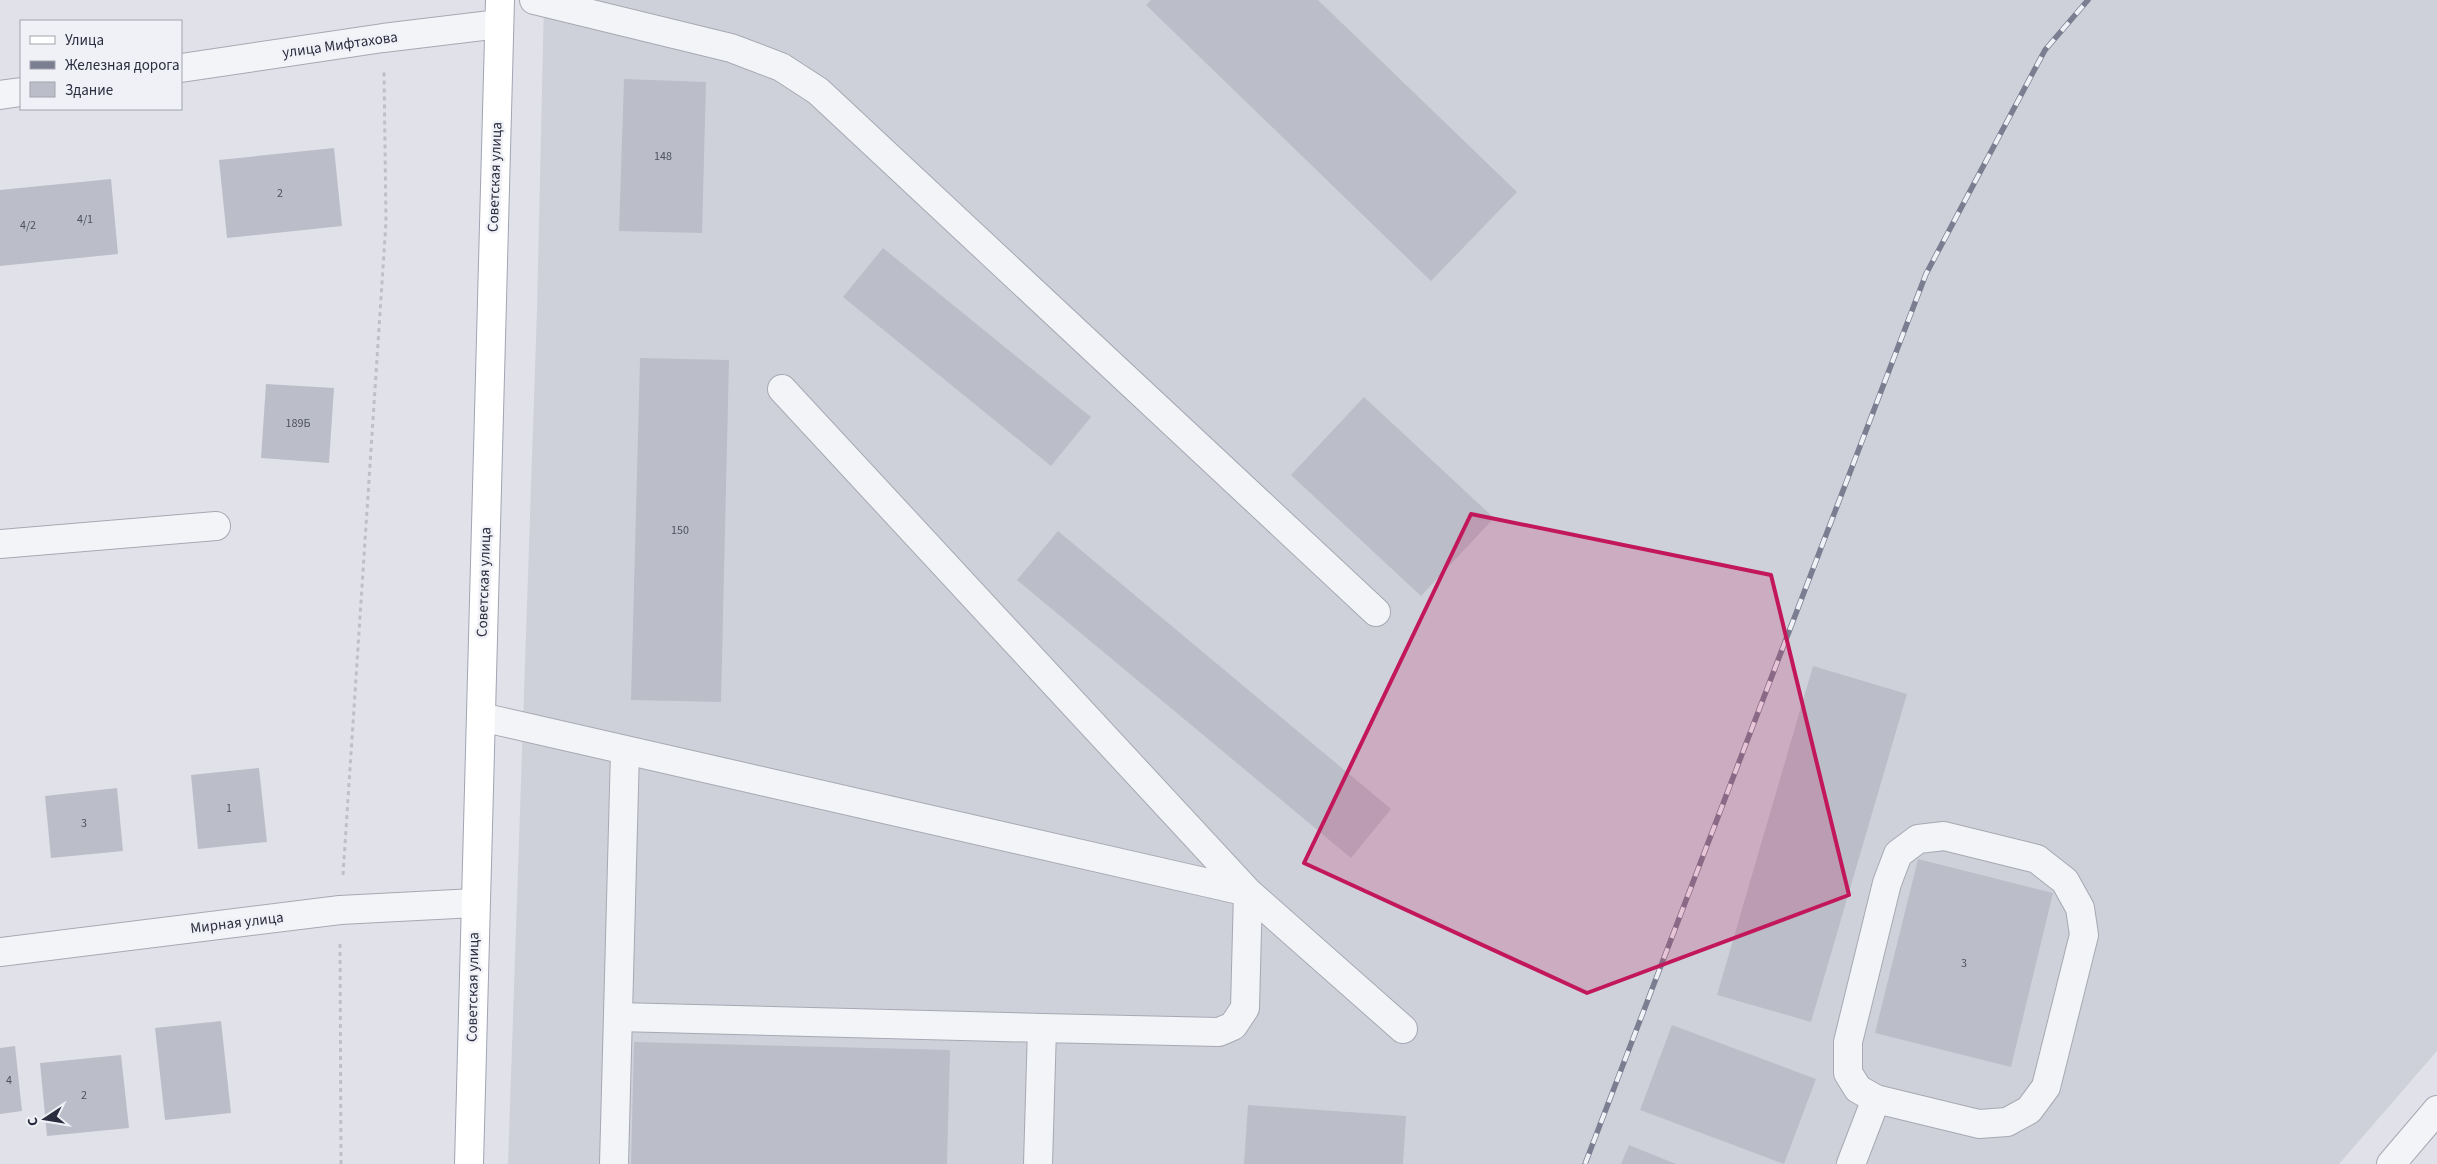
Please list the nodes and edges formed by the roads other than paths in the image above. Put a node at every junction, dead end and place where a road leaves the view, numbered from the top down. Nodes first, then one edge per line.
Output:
1 (534, 0) edge
2 (500, 12) edge
3 (182, 68) edge
4 (20, 92) edge
5 (0, 95) edge
6 (782, 389) dead end
7 (216, 526) dead end
8 (0, 544) edge
9 (1376, 612) dead end
10 (481, 717) junction
11 (624, 750) junction
12 (1248, 892) junction
13 (476, 903) junction
14 (0, 952) edge
15 (618, 1017) junction
16 (1042, 1028) junction
17 (1403, 1029) dead end
18 (1876, 1099) junction
19 (2437, 1110) edge
20 (469, 1164) edge
21 (614, 1164) edge
22 (1038, 1164) edge
23 (1851, 1164) edge
24 (2391, 1164) edge

1 - 9 street
2 - 3 street, улица Мифтахова
2 - 10 main road, Советская улица
4 - 5 street
6 - 12 street
7 - 8 street
10 - 11 street
10 - 13 main road, Советская улица
11 - 12 street
11 - 15 street
12 - 16 street
12 - 17 street
13 - 14 street, Мирная улица
13 - 20 main road, Советская улица
15 - 16 street
15 - 21 street
16 - 22 street
18 - 18 street
18 - 23 street
19 - 24 street

